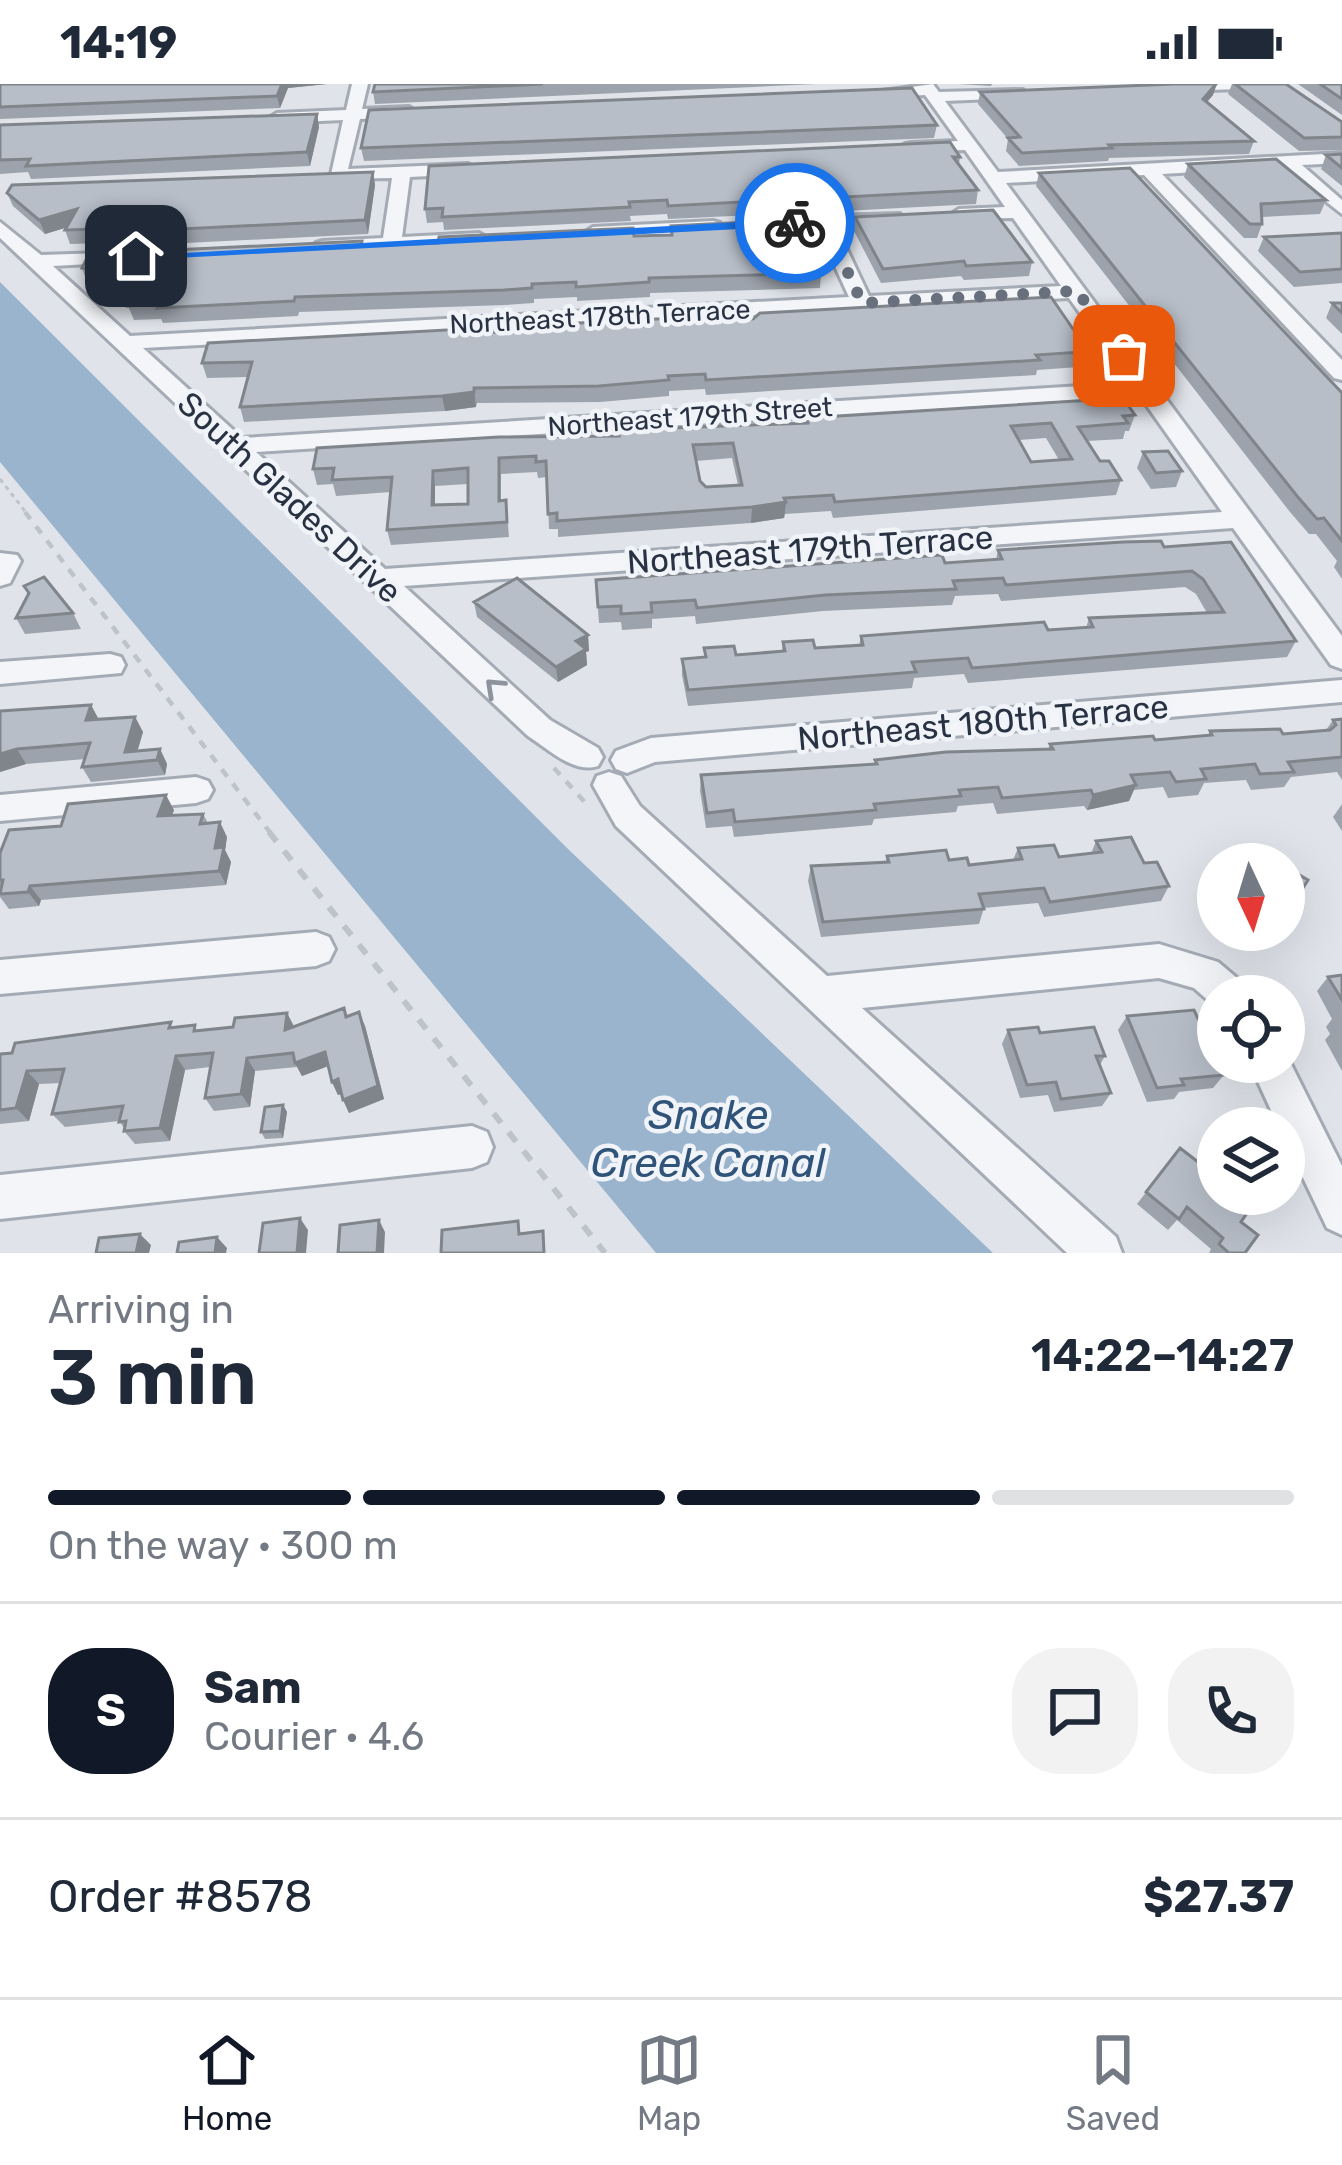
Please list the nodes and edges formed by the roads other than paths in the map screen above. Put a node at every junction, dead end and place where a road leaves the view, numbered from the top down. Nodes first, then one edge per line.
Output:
1 (360, 84) edge
2 (1240, 84) edge
3 (1169, 87) edge
4 (930, 90) edge
5 (867, 93) edge
6 (1027, 93) edge
7 (423, 112) edge
8 (352, 115) junction
9 (259, 118) edge
10 (969, 146) junction
11 (880, 149) edge
12 (1342, 158) edge
13 (1286, 161) junction
14 (498, 167) edge
15 (1148, 169) junction
16 (402, 172) junction
17 (338, 175) junction
18 (316, 176) edge
19 (994, 178) junction
20 (1342, 209) edge
21 (1018, 212) junction
22 (933, 216) edge
23 (911, 217) edge
24 (824, 221) junction
25 (756, 225) edge
26 (733, 226) edge
27 (0, 228) edge
28 (574, 234) edge
29 (506, 237) edge
30 (392, 243) junction
31 (301, 248) edge
32 (142, 256) edge
33 (37, 261) junction
34 (1077, 291) junction
35 (862, 303) junction
36 (124, 343) junction
37 (1342, 373) edge
38 (1147, 389) junction
39 (233, 446) junction
40 (1240, 519) junction
41 (379, 580) junction
42 (1342, 658) edge
43 (110, 665) dead end
44 (0, 673) edge
45 (1342, 691) edge
46 (608, 767) junction
47 (196, 790) dead end
48 (0, 808) edge
49 (316, 949) dead end
50 (1197, 976) edge
51 (0, 977) edge
52 (823, 994) junction
53 (1279, 1083) edge
54 (472, 1147) dead end
55 (0, 1197) edge
56 (1342, 1213) edge
57 (1100, 1253) edge

1 - 8 street
2 - 3 street
4 - 5 street
4 - 6 street
4 - 10 street
7 - 8 street
8 - 9 street
8 - 17 street
10 - 11 street
10 - 19 street
12 - 13 street
13 - 15 street
13 - 20 street
14 - 16 street
15 - 19 street
15 - 37 street
16 - 17 street
16 - 30 street
17 - 18 street
19 - 21 street
21 - 22 street
21 - 34 street
23 - 24 street
24 - 25 street
24 - 35 street
26 - 28 street
27 - 33 street, South Glades Drive
29 - 30 street
30 - 31 street
32 - 33 street
33 - 36 street, South Glades Drive
34 - 35 street, Northeast 178th Terrace
34 - 38 street
35 - 36 street, Northeast 178th Terrace
36 - 39 street, South Glades Drive
38 - 39 street, Northeast 179th Street
38 - 40 street
39 - 41 street, South Glades Drive
40 - 41 street, Northeast 179th Terrace
40 - 42 street
46 -> 41 street, South Glades Drive
43 - 44 street
45 - 46 street, Northeast 180th Terrace
46 - 52 street, South Glades Drive
47 - 48 street
49 - 51 street
50 - 52 street
52 - 57 street, South Glades Drive
53 - 56 street
54 - 55 street

